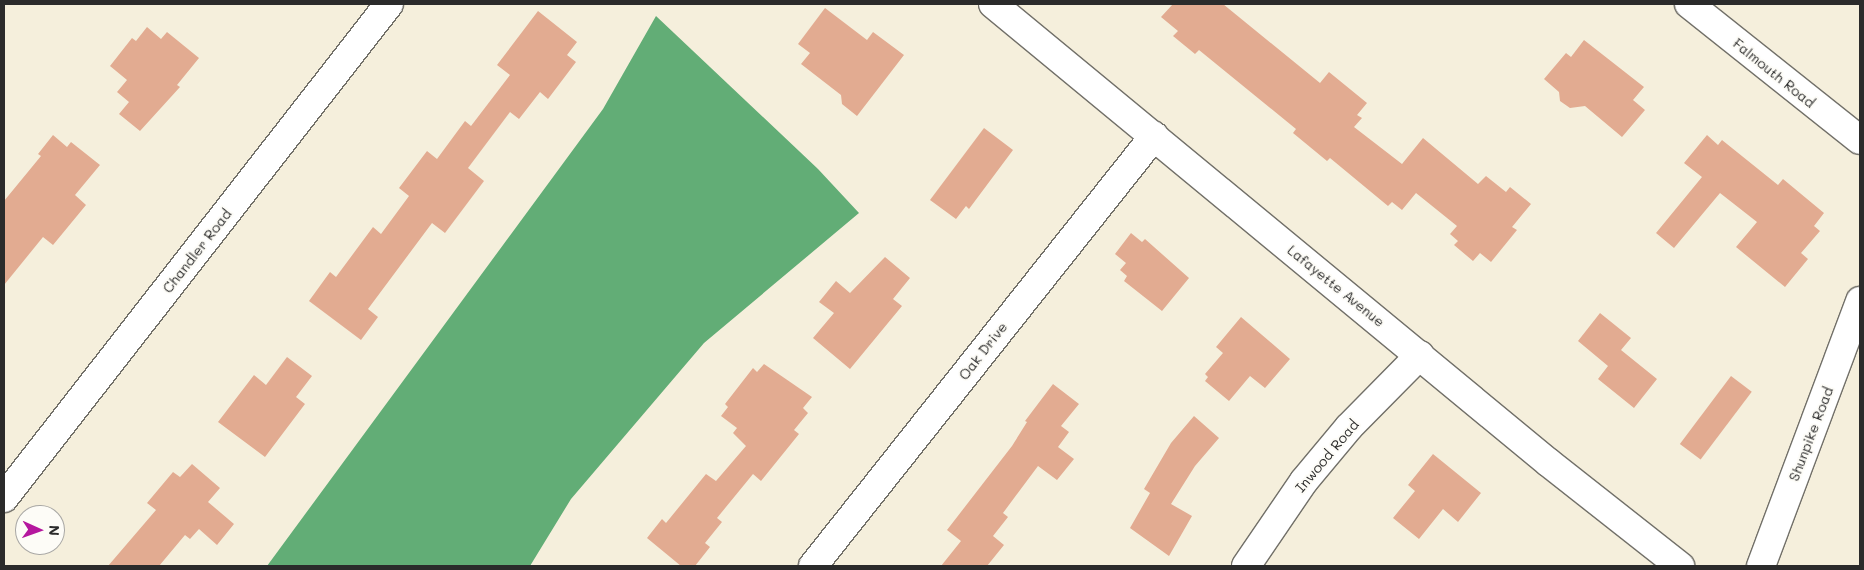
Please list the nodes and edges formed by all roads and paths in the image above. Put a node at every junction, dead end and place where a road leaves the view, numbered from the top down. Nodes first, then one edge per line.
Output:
1 (389, 4) edge
2 (994, 4) edge
3 (1689, 4) edge
4 (1154, 136) junction
5 (1860, 140) edge
6 (1860, 301) edge
7 (1420, 355) junction
8 (4, 498) edge
9 (812, 566) edge
10 (1246, 566) edge
11 (1680, 566) edge
12 (1761, 566) edge

1 - 8 street, Chandler Road
2 - 4 street, Lafayette Avenue
3 - 5 street, Falmouth Road
4 - 7 street, Lafayette Avenue
4 - 9 street, Oak Drive
6 - 12 street, Shunpike Road
7 - 10 street, Inwood Road
7 - 11 street, Lafayette Avenue

